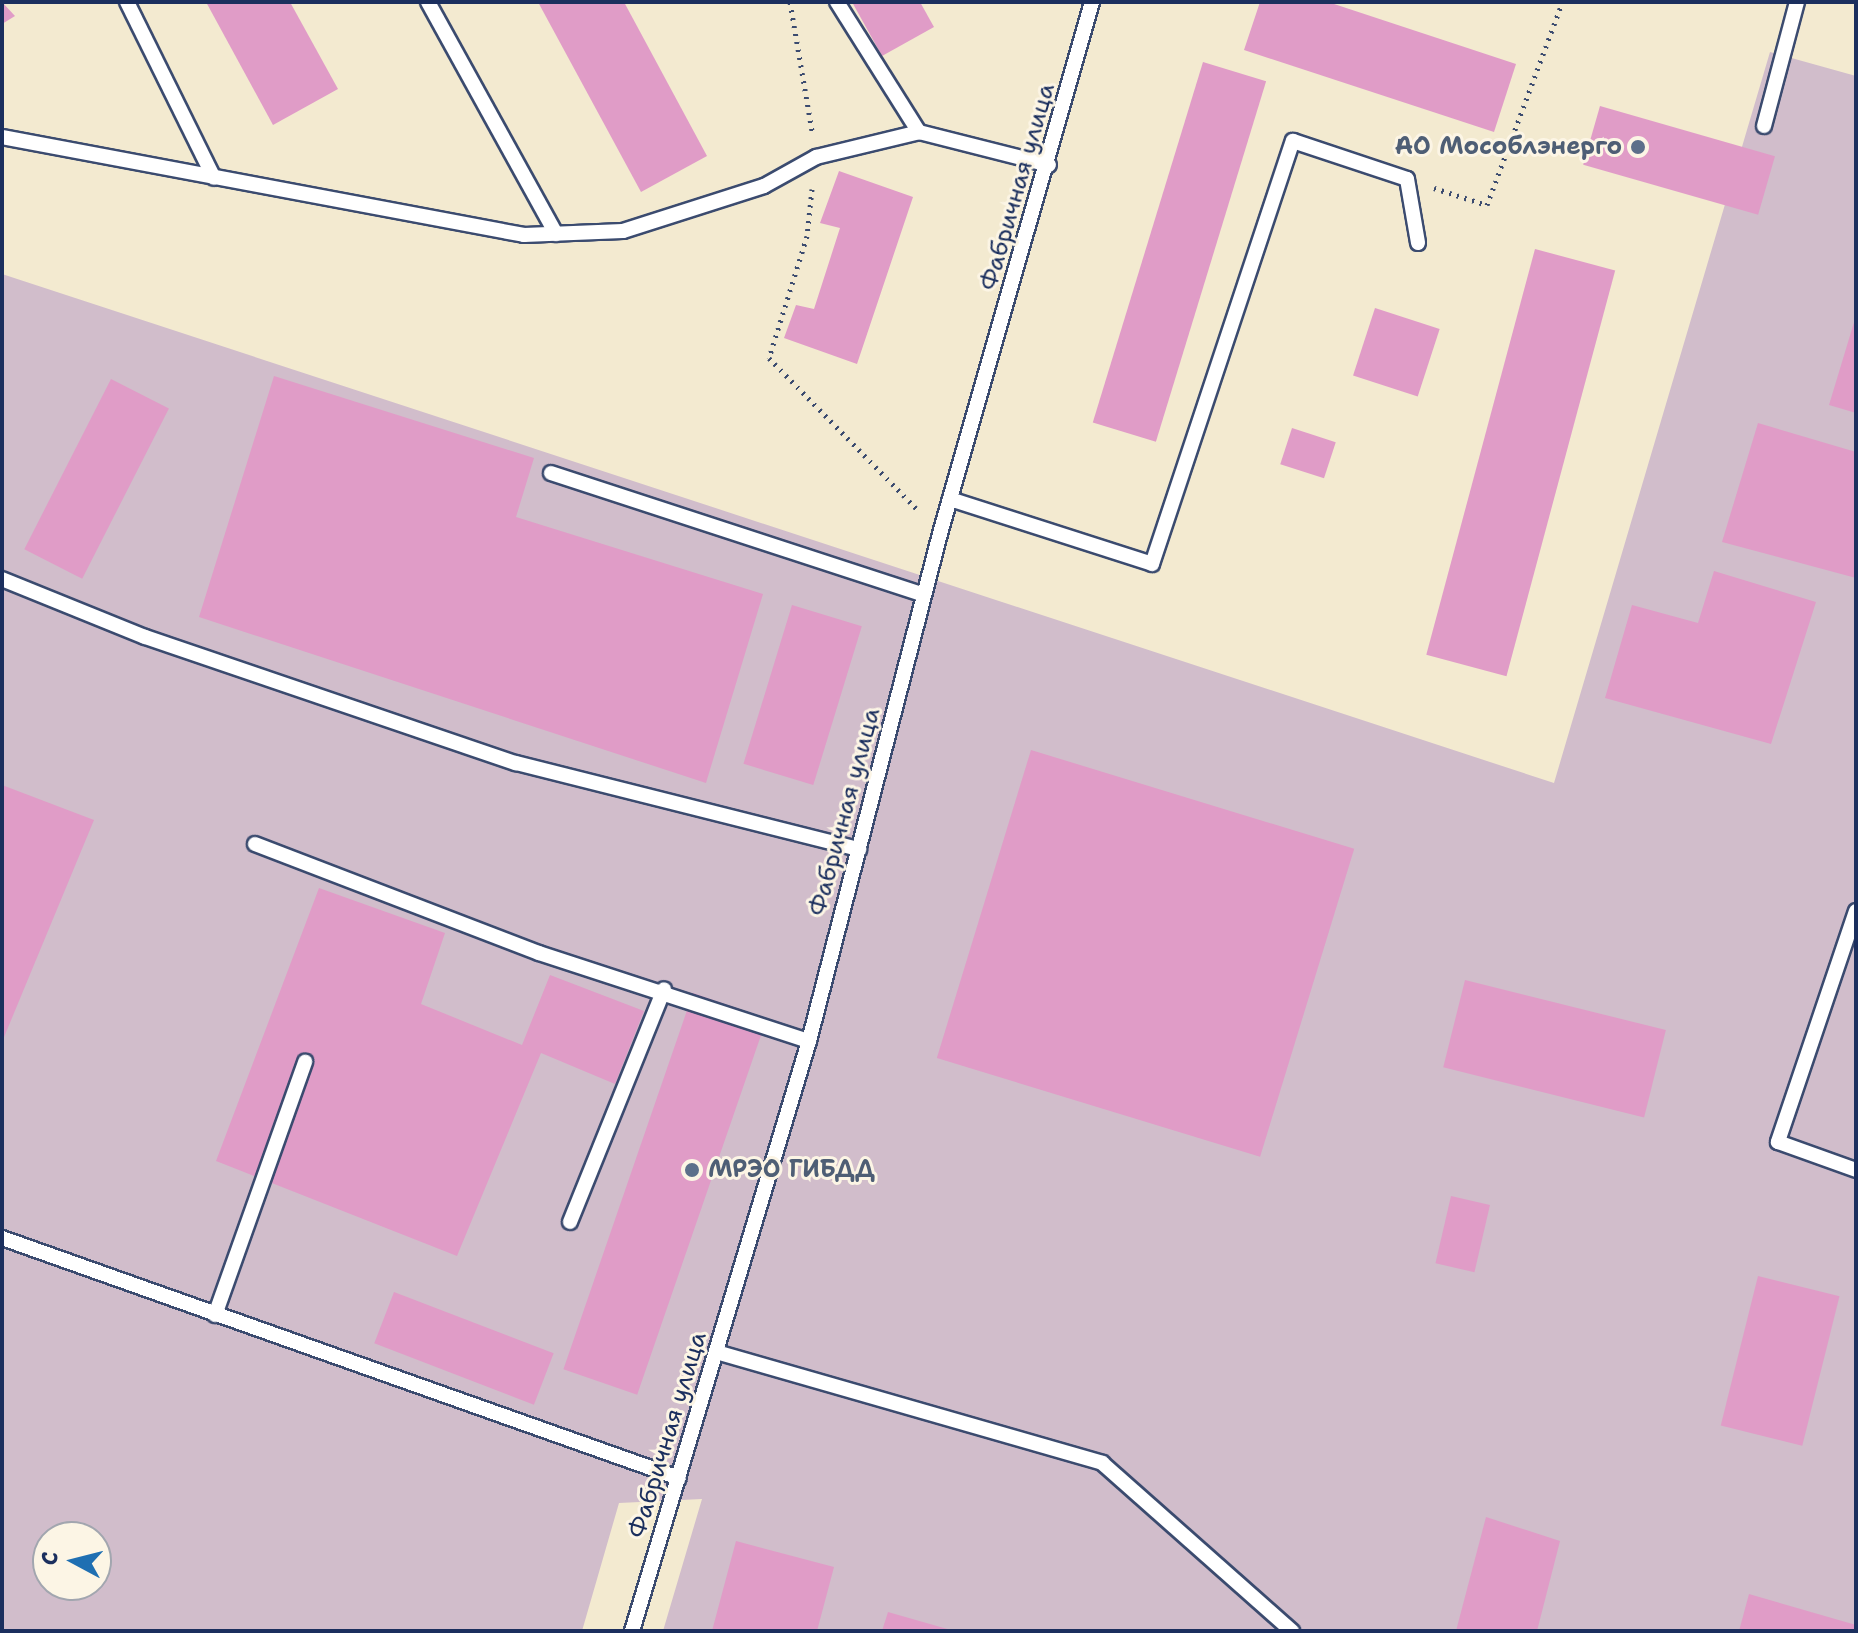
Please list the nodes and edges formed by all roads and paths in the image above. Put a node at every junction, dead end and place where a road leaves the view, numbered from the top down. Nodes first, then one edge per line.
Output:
1 (127, 2) edge
2 (428, 2) edge
3 (790, 2) edge
4 (837, 2) edge
5 (1092, 2) edge
6 (1797, 2) edge
7 (1562, 3) edge
8 (1764, 126) dead end
9 (919, 132) junction
10 (2, 137) edge
11 (816, 157) junction
12 (1049, 165) junction
13 (214, 178) junction
14 (1407, 179) junction
15 (556, 234) junction
16 (1418, 243) dead end
17 (551, 473) dead end
18 (950, 499) junction
19 (941, 530) junction
20 (2, 579) edge
21 (924, 595) junction
22 (255, 844) dead end
23 (859, 849) junction
24 (1856, 911) edge
25 (664, 989) junction
26 (809, 1041) junction
27 (305, 1062) dead end
28 (1856, 1170) edge
29 (570, 1222) dead end
30 (2, 1238) edge
31 (215, 1315) junction
32 (716, 1352) junction
33 (679, 1478) junction
34 (632, 1631) edge
35 (1292, 1631) edge

1 - 13 lane
2 - 15 lane
3 - 11 path
4 - 9 lane
5 - 12 lane, Фабричная улица
6 - 8 lane
7 - 14 path
9 - 11 lane
9 - 12 lane
10 - 13 lane
11 - 15 lane
11 - 19 path
12 - 18 lane, Фабричная улица
13 - 15 lane
14 - 16 lane
14 - 18 lane
17 - 21 lane
18 - 19 lane, Фабричная улица
19 - 21 lane, Фабричная улица
20 - 23 lane
21 - 23 lane, Фабричная улица
22 - 25 lane
23 - 26 lane, Фабричная улица
24 - 28 lane
25 - 26 lane
25 - 29 lane
26 - 32 lane, Фабричная улица
27 - 31 lane
30 - 31 lane
31 - 33 lane
32 - 33 lane, Фабричная улица
32 - 35 lane
33 - 34 lane, Фабричная улица

